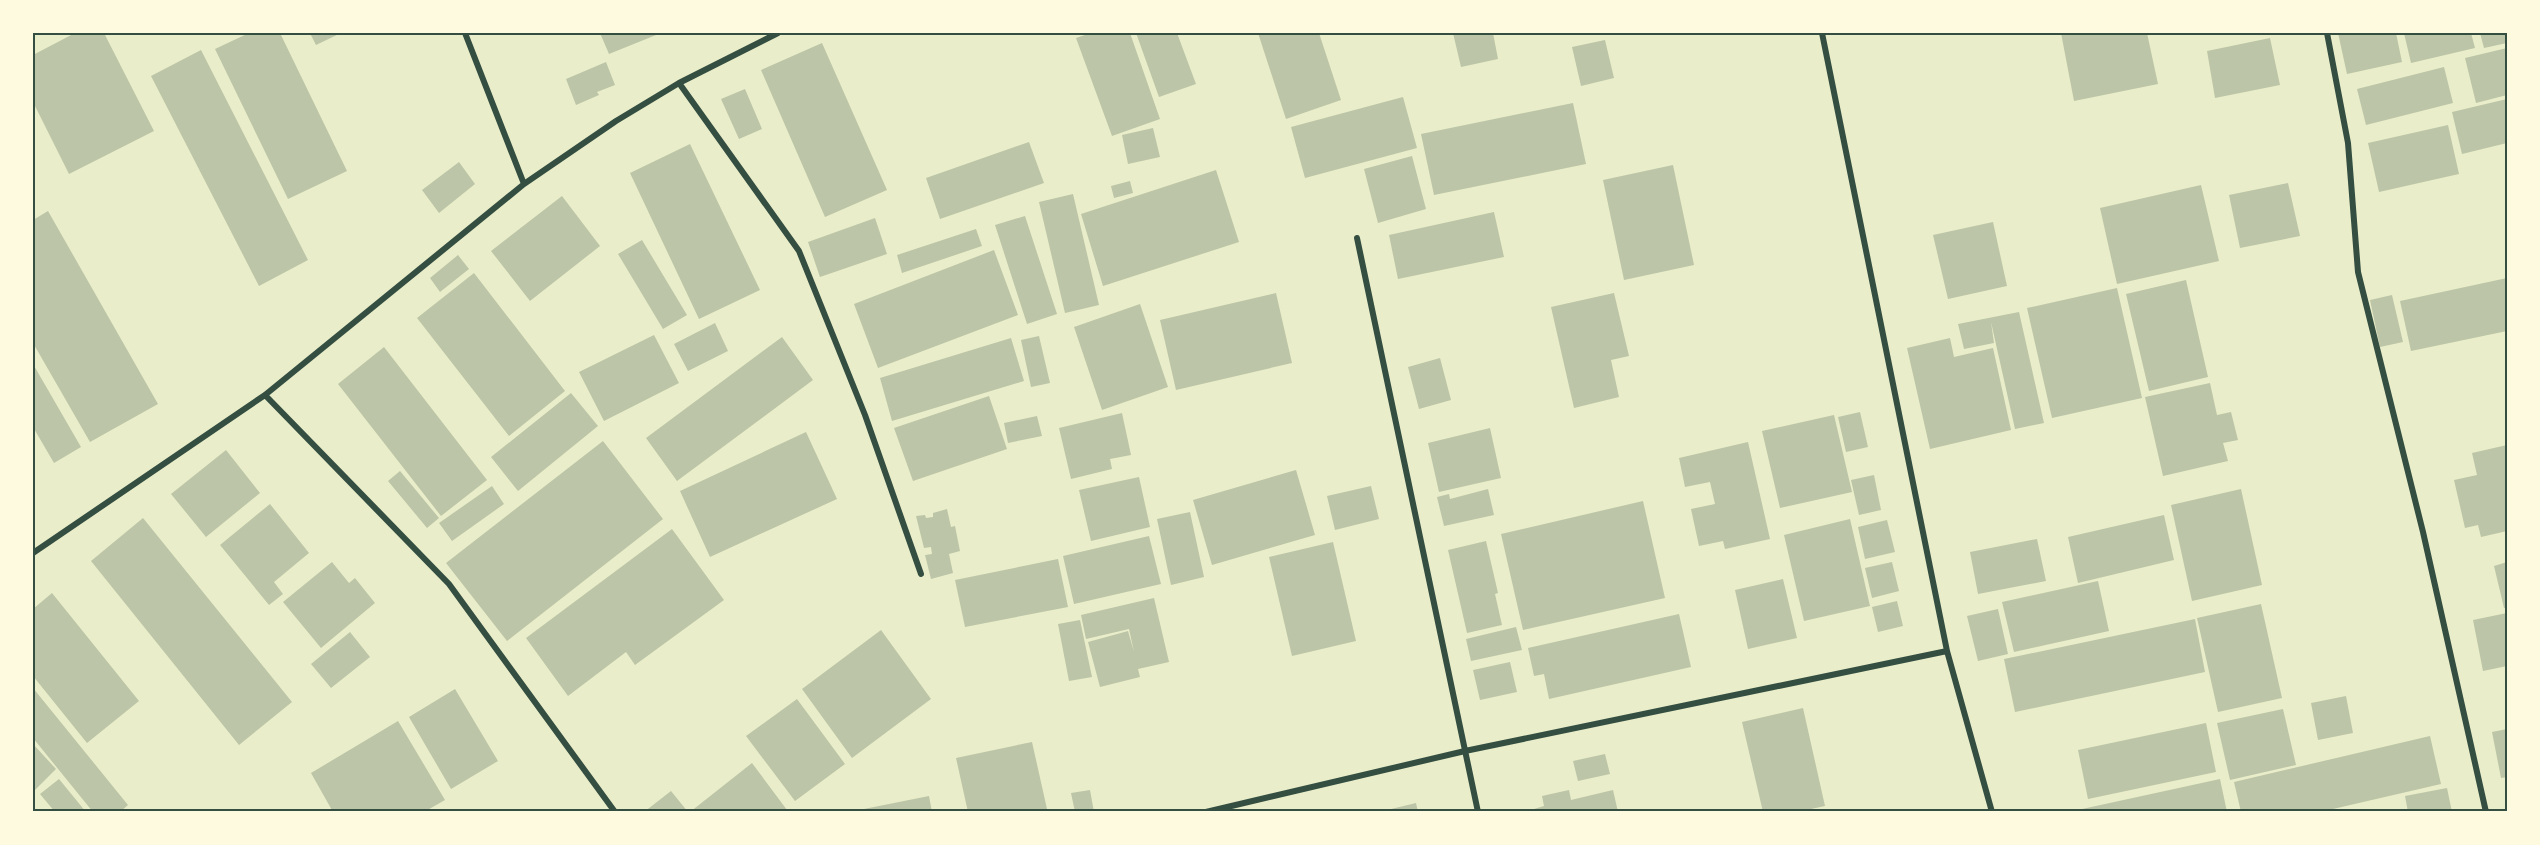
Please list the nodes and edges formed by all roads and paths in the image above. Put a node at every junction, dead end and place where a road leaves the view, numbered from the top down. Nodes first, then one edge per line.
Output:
1 (465, 33) edge
2 (778, 33) edge
3 (1822, 33) edge
4 (2327, 33) edge
5 (679, 83) junction
6 (524, 184) junction
7 (1357, 238) dead end
8 (265, 395) junction
9 (33, 553) edge
10 (921, 574) dead end
11 (1947, 651) junction
12 (1466, 751) junction
13 (615, 812) edge
14 (1206, 812) edge
15 (1478, 812) edge
16 (1992, 812) edge
17 (2486, 812) edge

1 - 6 street
2 - 5 street
3 - 11 street
4 - 17 street
5 - 6 street
5 - 10 street
6 - 8 street
7 - 12 street
8 - 9 street
8 - 13 street
11 - 12 street
11 - 16 street
12 - 14 street
12 - 15 street

